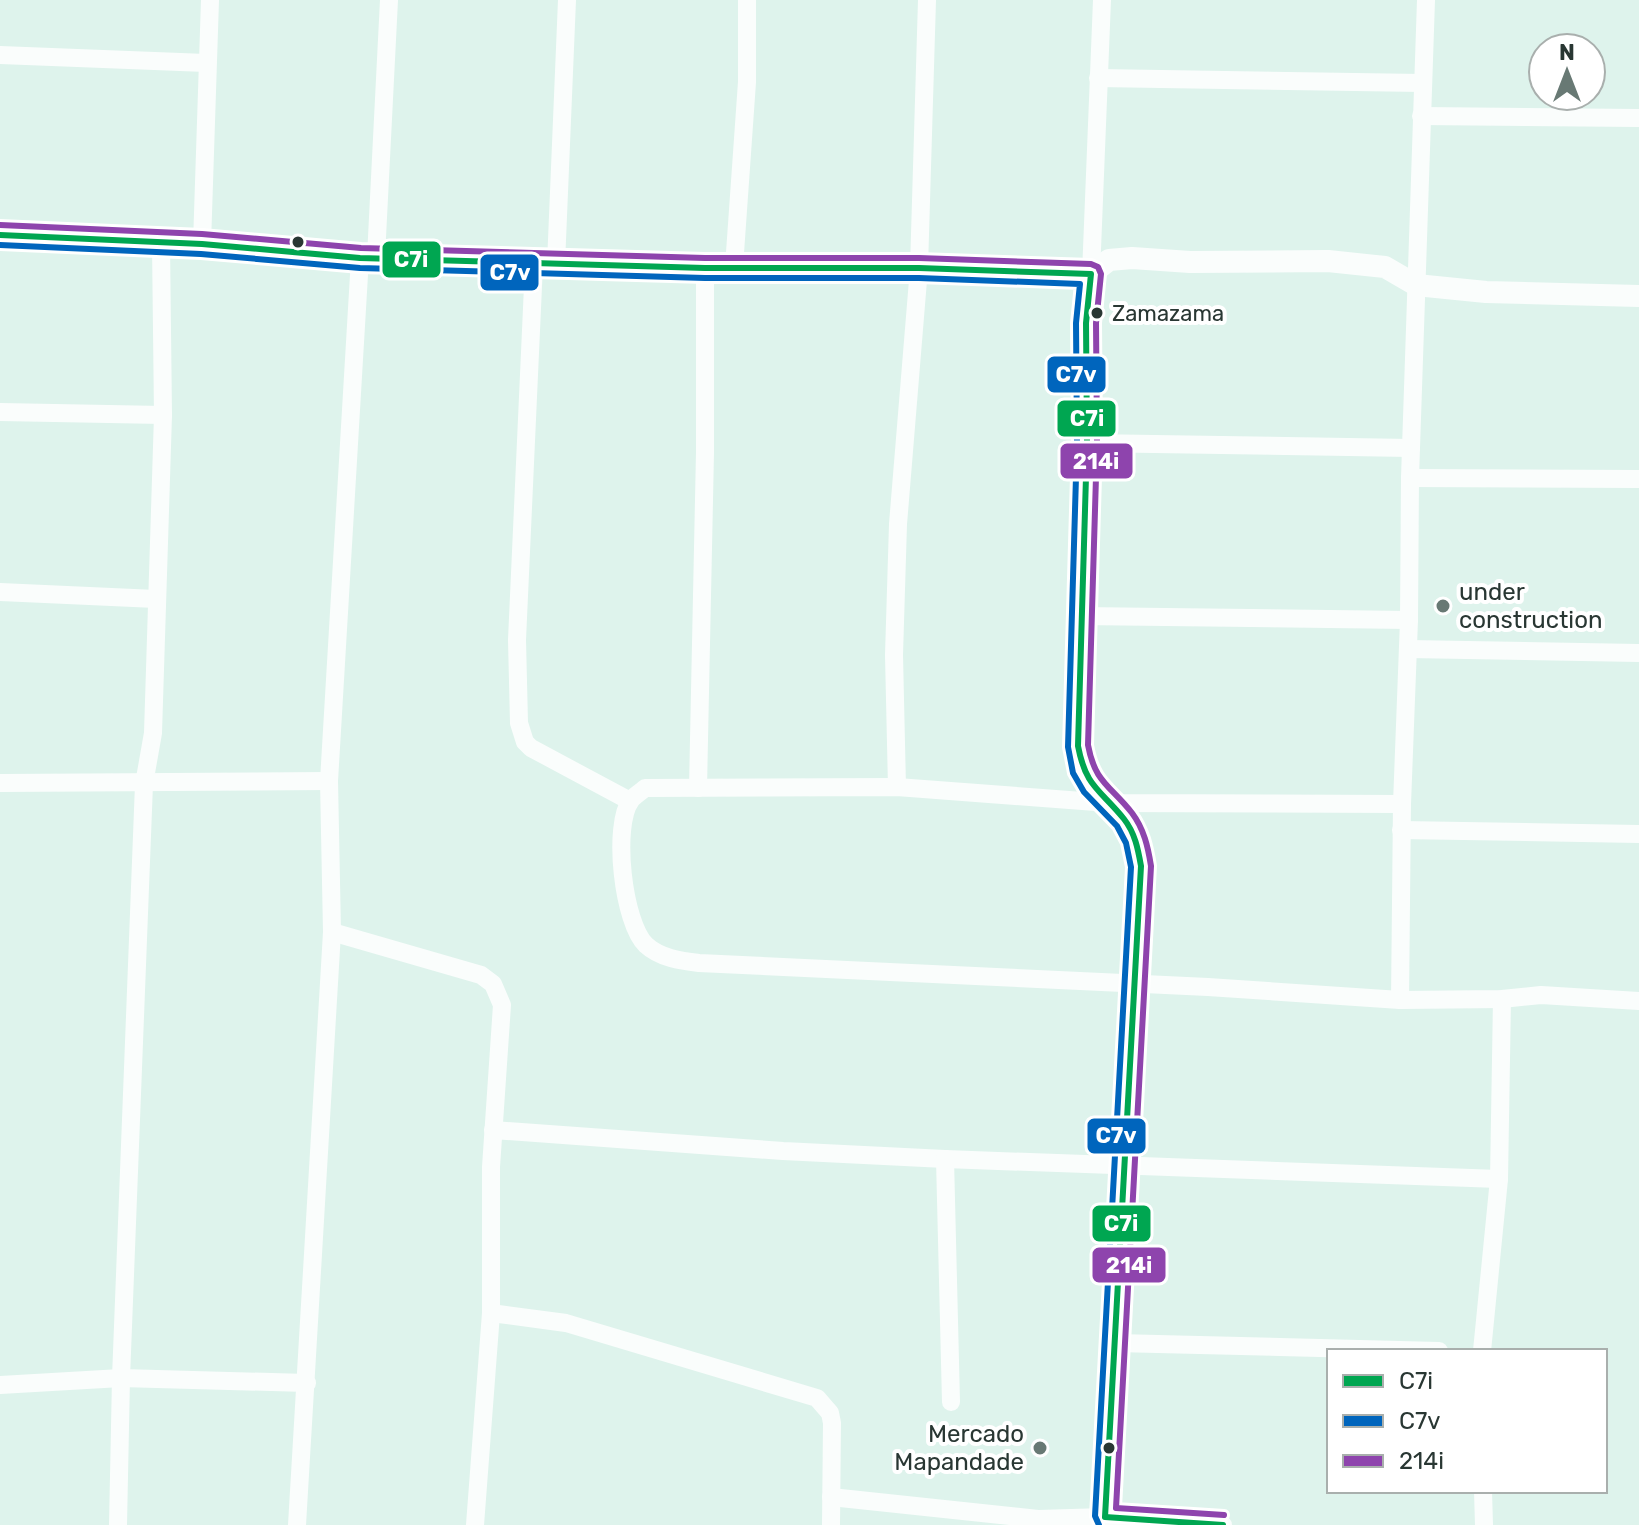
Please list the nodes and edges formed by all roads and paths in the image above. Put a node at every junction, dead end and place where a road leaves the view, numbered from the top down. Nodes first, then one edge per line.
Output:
1 (210, 0) edge
2 (389, 0) edge
3 (567, 0) edge
4 (747, 0) edge
5 (927, 0) edge
6 (1102, 0) edge
7 (1426, 0) edge
8 (0, 55) edge
9 (206, 63) junction
10 (1098, 78) junction
11 (1422, 83) junction
12 (1421, 116) junction
13 (1639, 118) edge
14 (0, 235) edge
15 (161, 244) junction
16 (202, 244) junction
17 (368, 258) junction
18 (545, 264) junction
19 (734, 267) junction
20 (705, 268) junction
21 (919, 268) junction
22 (1091, 274) junction
23 (1416, 285) junction
24 (1639, 296) edge
25 (0, 412) edge
26 (163, 415) junction
27 (1087, 443) junction
28 (1411, 448) junction
29 (1410, 478) junction
30 (1639, 479) edge
31 (0, 592) edge
32 (156, 599) junction
33 (1080, 616) junction
34 (1409, 620) junction
35 (1408, 649) junction
36 (1639, 653) edge
37 (329, 781) junction
38 (0, 783) edge
39 (144, 784) junction
40 (897, 787) junction
41 (698, 788) junction
42 (630, 801) junction
43 (1109, 803) junction
44 (1402, 804) junction
45 (1401, 830) junction
46 (1639, 834) edge
47 (332, 932) junction
48 (1136, 984) junction
49 (1502, 999) junction
50 (1400, 1000) junction
51 (1639, 1001) edge
52 (493, 1130) junction
53 (945, 1159) junction
54 (1123, 1164) junction
55 (1499, 1179) junction
56 (491, 1313) junction
57 (1116, 1343) junction
58 (1358, 1349) edge
59 (1482, 1349) edge
60 (121, 1378) junction
61 (307, 1383) junction
62 (0, 1385) edge
63 (951, 1402) dead end
64 (1483, 1493) edge
65 (831, 1497) junction
66 (1105, 1521) edge
67 (118, 1525) edge
68 (297, 1525) edge
69 (475, 1525) edge
70 (831, 1525) edge
71 (1223, 1525) edge
72 (1484, 1525) edge

1 - 9 street
2 - 17 street
3 - 18 street
4 - 19 street
5 - 21 street
6 - 10 street
7 - 11 street
8 - 9 street
9 - 16 street
10 - 11 street
10 - 22 street
11 - 12 street
12 - 13 street
12 - 23 street
14 - 15 street
15 - 16 street
15 - 26 street
16 - 17 street
17 - 18 street
17 - 37 street
18 - 20 street
18 - 42 street
19 - 20 street
19 - 21 street
20 - 41 street
21 - 22 street
21 - 40 street
22 - 23 street
22 - 27 street
23 - 24 street
23 - 28 street
25 - 26 street
26 - 32 street
27 - 28 street
27 - 33 street
28 - 29 street
29 - 30 street
29 - 34 street
31 - 32 street
32 - 39 street
33 - 34 street
33 - 43 street
34 - 35 street
35 - 36 street
35 - 44 street
37 - 39 street
37 - 47 street
38 - 39 street
39 - 60 street
40 - 41 street
40 - 43 street
41 - 42 street
42 - 48 street
43 - 44 street
43 - 48 street
44 - 45 street
45 - 46 street
45 - 50 street
47 - 52 street
47 - 61 street
48 - 50 street
48 - 54 street
49 - 50 street
49 - 51 street
49 - 55 street
52 - 53 street
52 - 56 street
53 - 54 street
53 - 63 street
54 - 55 street
54 - 57 street
55 - 59 street
56 - 65 street
56 - 69 street
57 - 58 street
57 - 66 street
60 - 61 street
60 - 62 street
60 - 67 street
61 - 68 street
64 - 72 street
65 - 66 street
65 - 70 street
66 - 71 street

